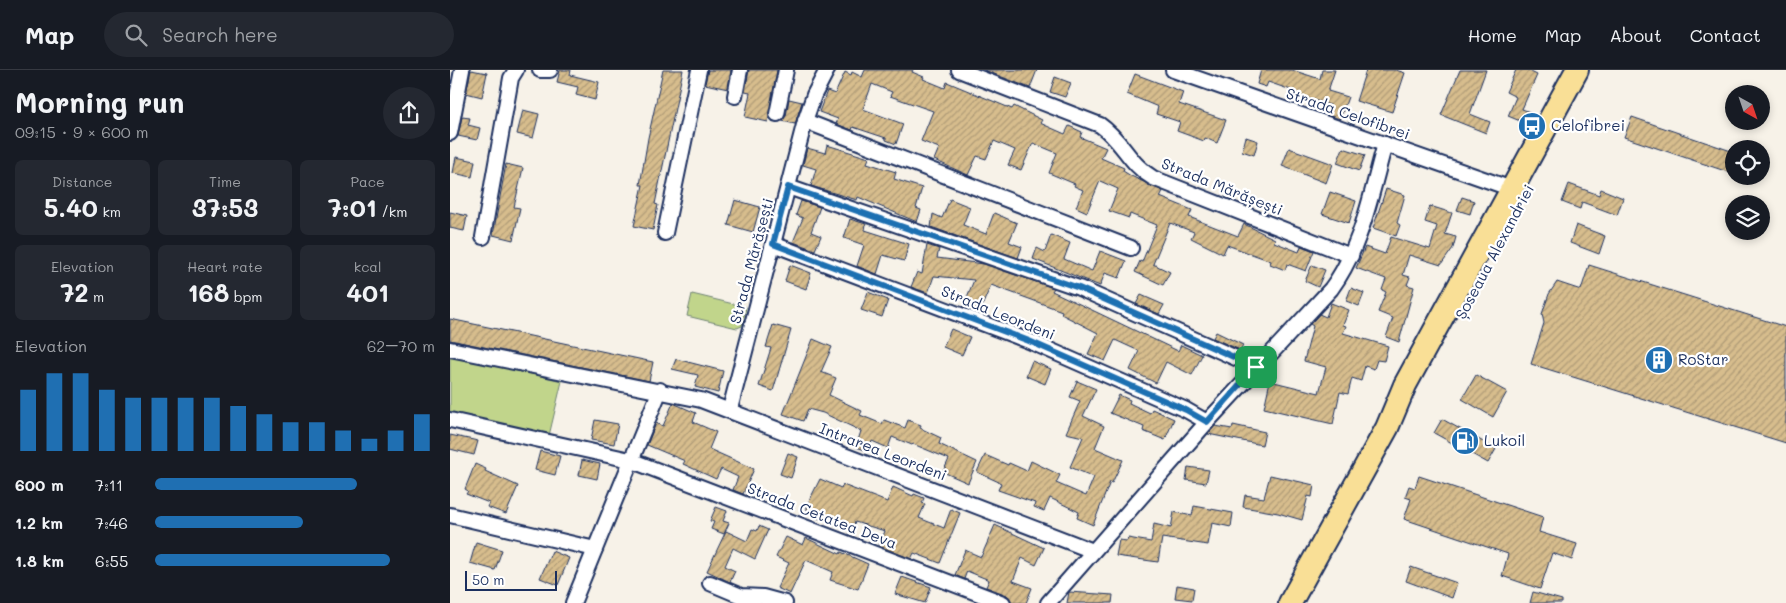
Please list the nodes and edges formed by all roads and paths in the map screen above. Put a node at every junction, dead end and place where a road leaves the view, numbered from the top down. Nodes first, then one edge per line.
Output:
1 (462, 70) edge
2 (516, 70) edge
3 (540, 70) edge
4 (550, 70) edge
5 (700, 70) edge
6 (740, 70) edge
7 (786, 70) edge
8 (827, 70) edge
9 (959, 70) edge
10 (1174, 70) edge
11 (1577, 70) edge
12 (1594, 70) edge
13 (735, 96) dead end
14 (777, 114) dead end
15 (805, 121) junction
16 (450, 133) edge
17 (1385, 144) junction
18 (788, 187) junction
19 (1512, 189) junction
20 (665, 233) dead end
21 (483, 237) dead end
22 (773, 244) junction
23 (1131, 248) dead end
24 (1351, 256) junction
25 (450, 349) edge
26 (1256, 367) junction
27 (660, 390) junction
28 (730, 409) junction
29 (450, 420) edge
30 (1207, 422) junction
31 (1387, 428) junction
32 (630, 460) junction
33 (450, 515) edge
34 (595, 549) junction
35 (1093, 551) junction
36 (710, 583) dead end
37 (573, 603) edge
38 (785, 603) edge
39 (1003, 603) edge
40 (1048, 603) edge
41 (1290, 603) edge

1 - 16 street
2 - 21 street
3 - 4 street
5 - 20 street
6 - 13 street
7 - 14 street
8 - 15 street, Strada Mărășești
9 - 24 street, Strada Mărășești
10 - 17 street, Strada Celofibrei
11 - 19 main road, Șoseaua Alexandriei
12 - 31 main road, Șoseaua Alexandriei
15 - 18 street, Strada Mărășești
15 - 23 street
17 - 19 street, Strada Celofibrei
17 - 24 street
18 - 22 street, Strada Mărășești
18 - 26 street
19 - 31 main road, Șoseaua Alexandriei
22 - 28 street, Strada Mărășești
22 - 30 street, Strada Leordeni
24 - 26 street
25 - 27 street, Intrarea Leordeni
26 - 30 street
27 - 28 street, Intrarea Leordeni
27 - 32 street
28 - 35 street, Intrarea Leordeni
29 - 32 street, Strada Cetatea Deva
30 - 35 street
31 - 41 main road, Șoseaua Alexandriei
32 - 34 street
32 - 39 street, Strada Cetatea Deva
33 - 34 street
34 - 37 street
35 - 40 street
36 - 38 street

